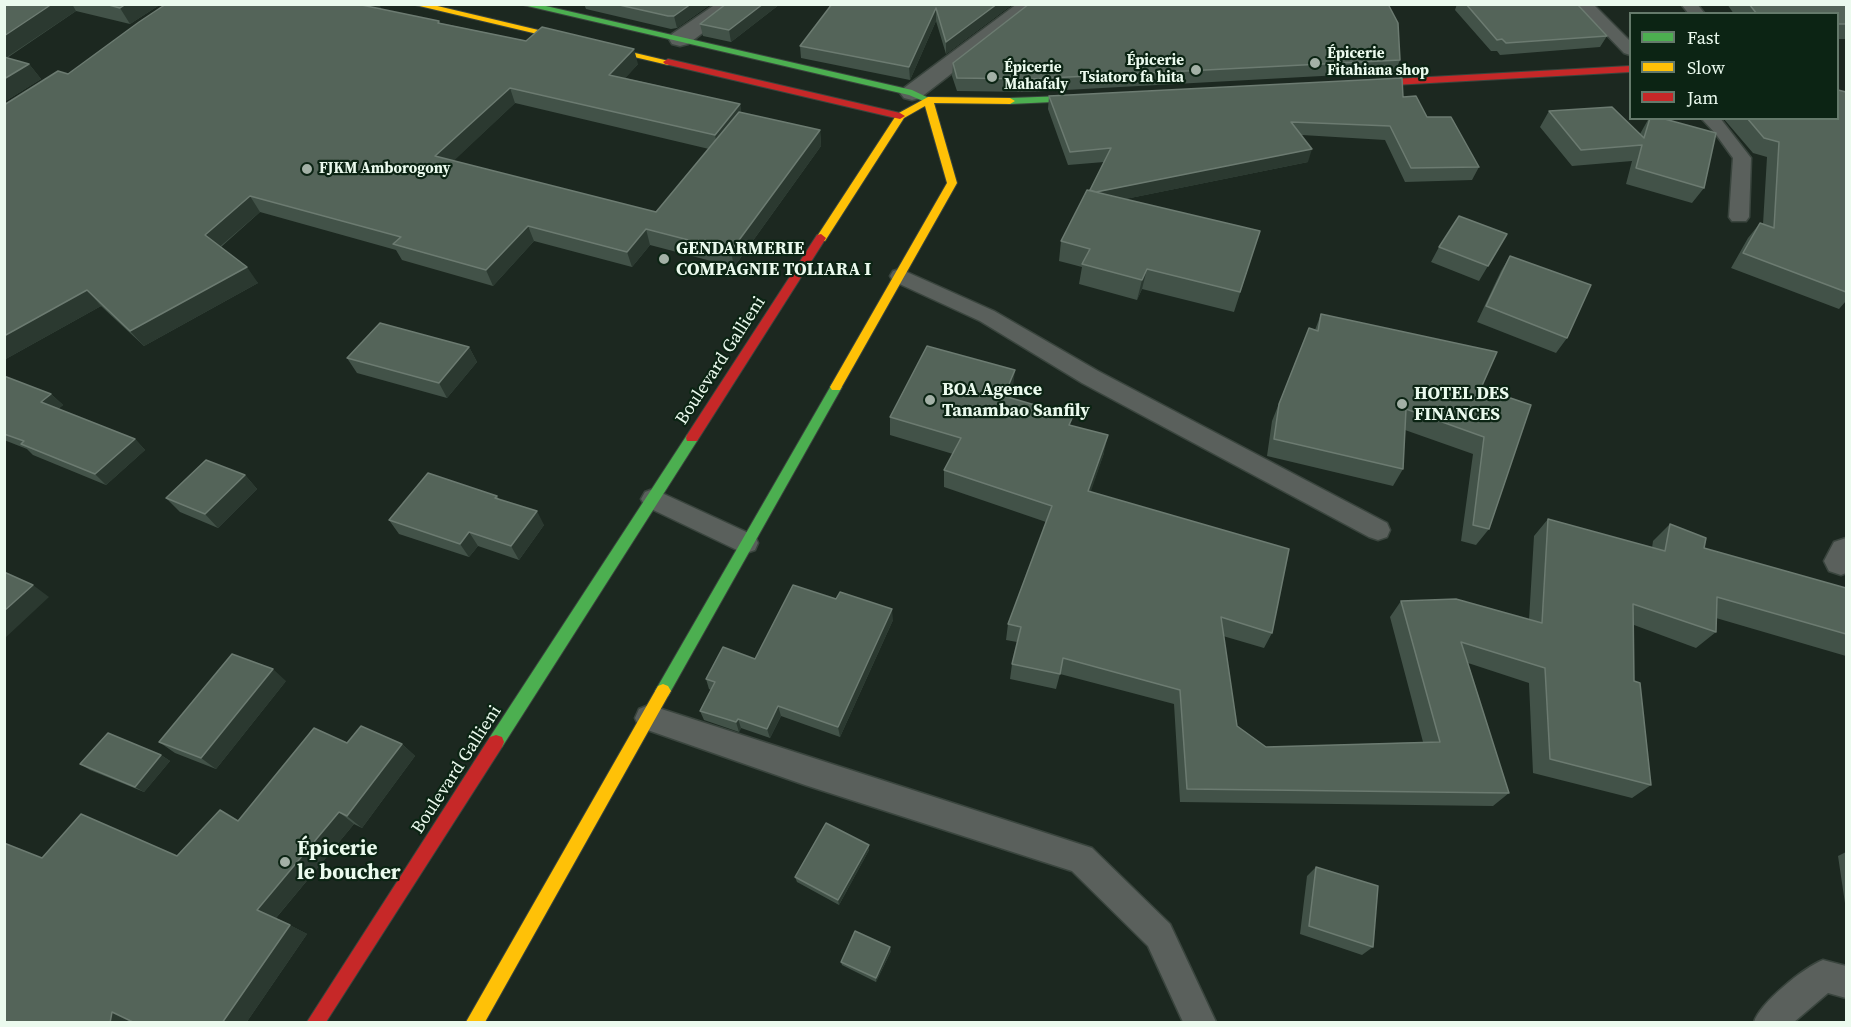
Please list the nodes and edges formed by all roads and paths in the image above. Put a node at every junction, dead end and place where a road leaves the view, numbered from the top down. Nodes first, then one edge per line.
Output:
1 (415, 4) edge
2 (523, 4) edge
3 (731, 4) edge
4 (1031, 4) edge
5 (1584, 4) edge
6 (680, 39) junction
7 (1629, 49) edge
8 (1629, 69) edge
9 (1348, 84) edge
10 (920, 97) junction
11 (1102, 98) edge
12 (900, 116) junction
13 (1711, 120) edge
14 (1739, 217) dead end
15 (900, 276) junction
16 (653, 499) junction
17 (1378, 530) dead end
18 (746, 543) junction
19 (650, 718) junction
20 (1846, 982) edge
21 (316, 1023) edge
22 (475, 1023) edge
23 (1200, 1023) edge
24 (1770, 1023) edge

1 - 12 main road
2 - 6 main road
3 - 6 street
4 - 10 street
5 - 7 lane
6 - 10 main road
8 - 9 main road
10 - 11 main road
10 - 12 main road, Boulevard Gallieni
10 - 15 main road
12 - 16 main road, Boulevard Gallieni
13 - 14 lane
15 - 17 lane
15 - 18 main road
16 - 18 lane
16 - 21 main road, Boulevard Gallieni
18 - 19 main road
19 - 22 main road
19 - 23 lane
20 - 24 lane

